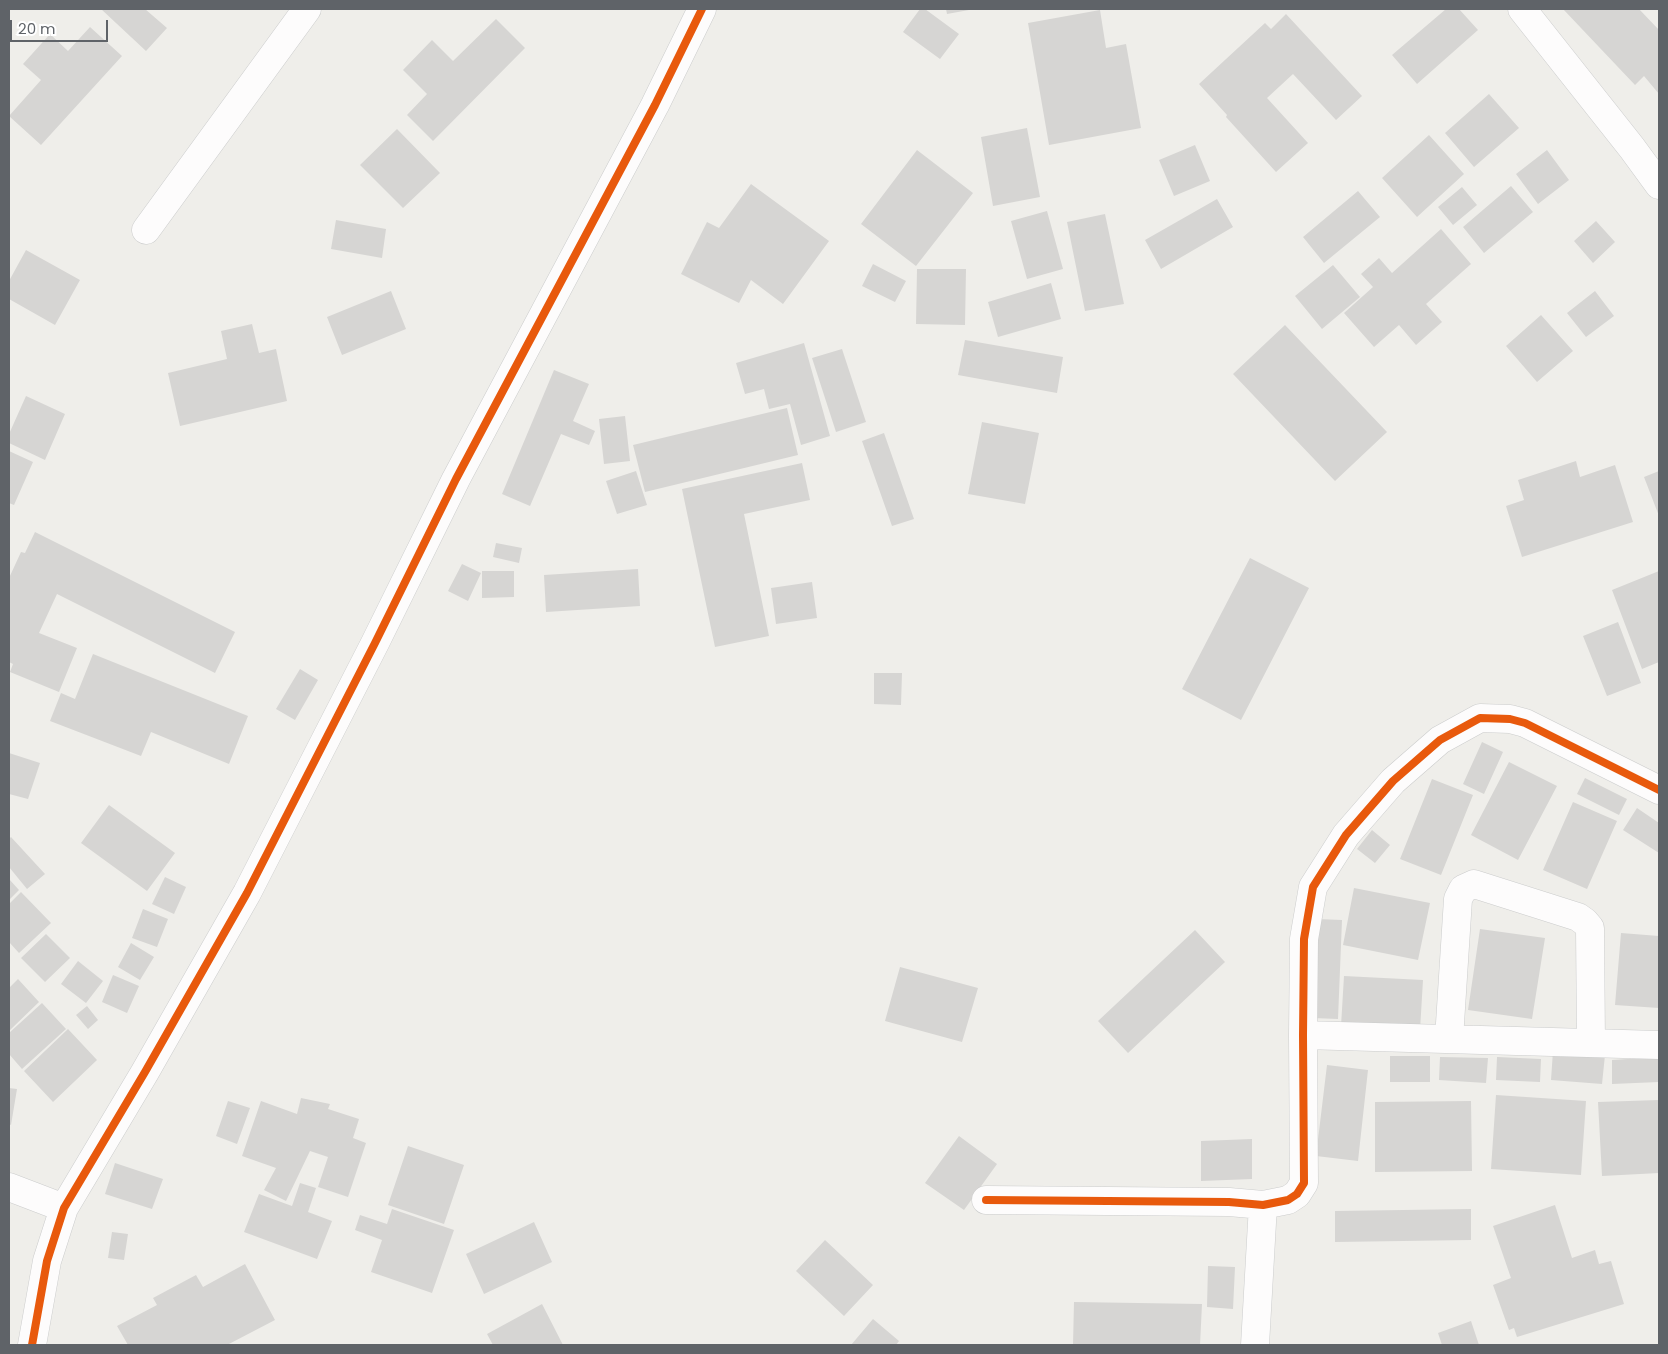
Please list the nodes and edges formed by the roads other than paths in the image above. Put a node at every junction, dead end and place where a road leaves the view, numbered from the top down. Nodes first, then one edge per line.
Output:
1 (307, 9) edge
2 (702, 9) edge
3 (1522, 9) edge
4 (1659, 185) edge
5 (146, 230) dead end
6 (1659, 790) edge
7 (1303, 1035) junction
8 (1449, 1039) junction
9 (1591, 1043) junction
10 (1659, 1045) edge
11 (9, 1187) edge
12 (986, 1200) dead end
13 (1263, 1205) junction
14 (64, 1208) junction
15 (32, 1345) edge
16 (1255, 1345) edge

1 - 5 street
2 - 14 street
3 - 4 street
6 - 7 street
7 - 8 street
7 - 13 street
8 - 9 street
8 - 9 street
9 - 10 street
11 - 14 street
12 - 13 street
13 - 16 street
14 - 15 street

